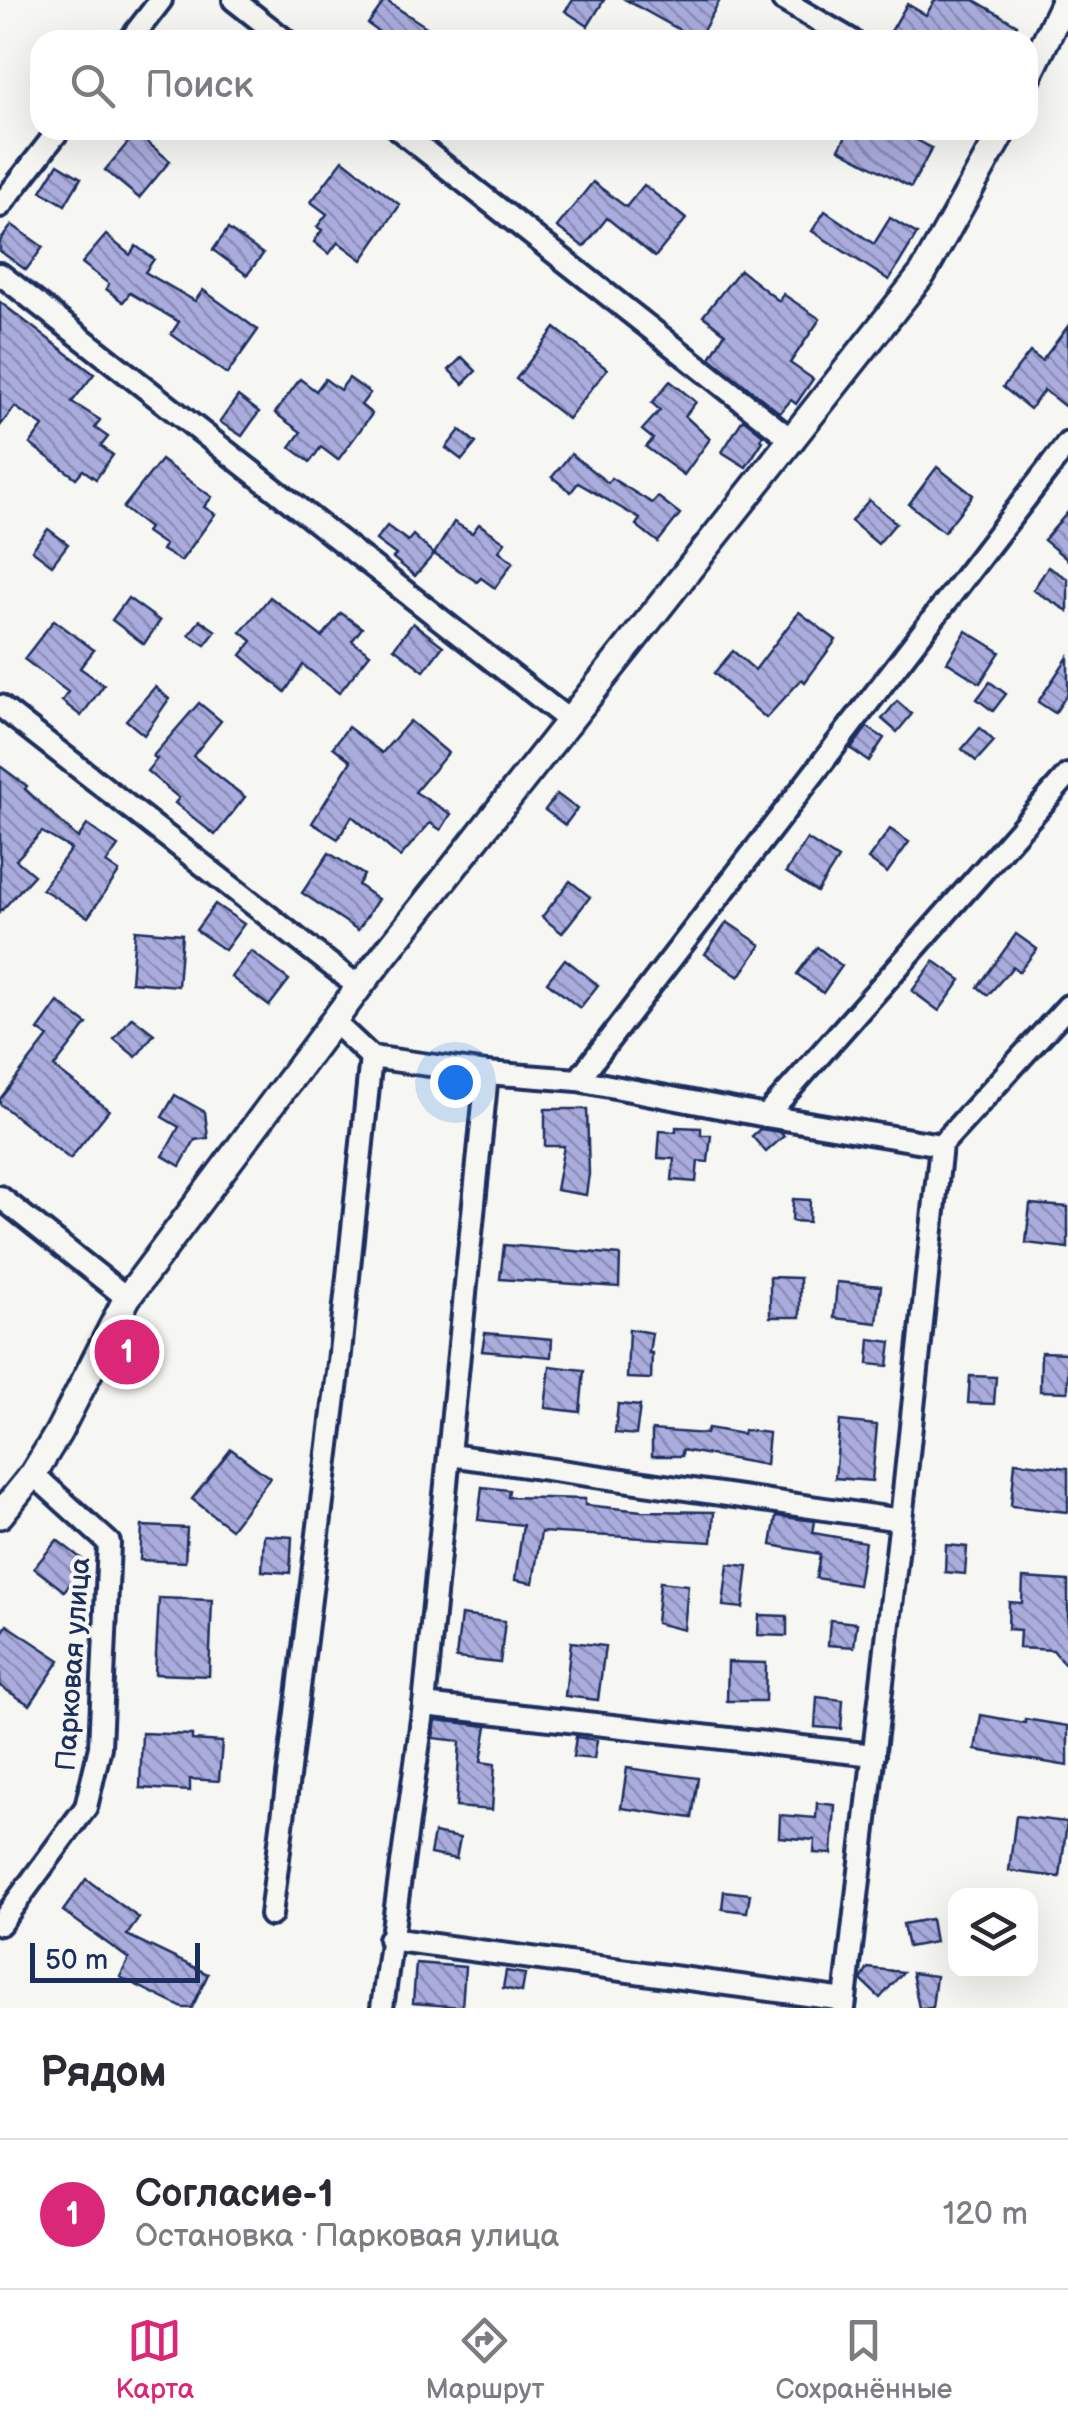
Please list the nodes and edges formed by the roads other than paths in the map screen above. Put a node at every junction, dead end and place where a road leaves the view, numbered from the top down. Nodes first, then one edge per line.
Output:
1 (161, 0) edge
2 (234, 0) edge
3 (783, 0) edge
4 (1065, 0) edge
5 (138, 30) edge
6 (272, 30) edge
7 (833, 30) edge
8 (1038, 56) edge
9 (52, 140) edge
10 (412, 140) edge
11 (998, 140) edge
12 (0, 206) edge
13 (0, 274) edge
14 (792, 441) junction
15 (1068, 443) edge
16 (0, 706) edge
17 (572, 722) junction
18 (1068, 774) edge
19 (359, 987) junction
20 (1068, 1006) edge
21 (334, 1022) junction
22 (371, 1056) junction
23 (487, 1073) junction
24 (578, 1080) junction
25 (766, 1116) junction
26 (941, 1145) junction
27 (0, 1197) edge
28 (127, 1298) junction
29 (450, 1455) junction
30 (33, 1474) junction
31 (0, 1515) edge
32 (902, 1520) junction
33 (424, 1705) junction
34 (874, 1755) junction
35 (271, 1916) dead end
36 (0, 1924) edge
37 (389, 1939) junction
38 (845, 2004) edge
39 (382, 2008) edge

1 - 5 street
2 - 6 street
3 - 7 street
4 - 8 street
9 - 12 street
10 - 14 street
11 - 14 street
13 - 17 street
14 - 17 street
15 - 24 street
16 - 19 street
17 - 19 street
18 - 25 street
19 - 21 street
20 - 26 street
21 - 22 street
21 - 28 street
22 - 23 street
22 - 35 street
23 - 24 street
23 - 29 street
24 - 25 street
25 - 26 street
26 - 32 street
27 - 28 street
28 - 30 street
29 - 32 street
29 - 33 street
30 - 31 street
30 - 36 street, Парковая улица
32 - 34 street
33 - 34 street
33 - 37 street
34 - 38 street
37 - 38 street
37 - 39 street

